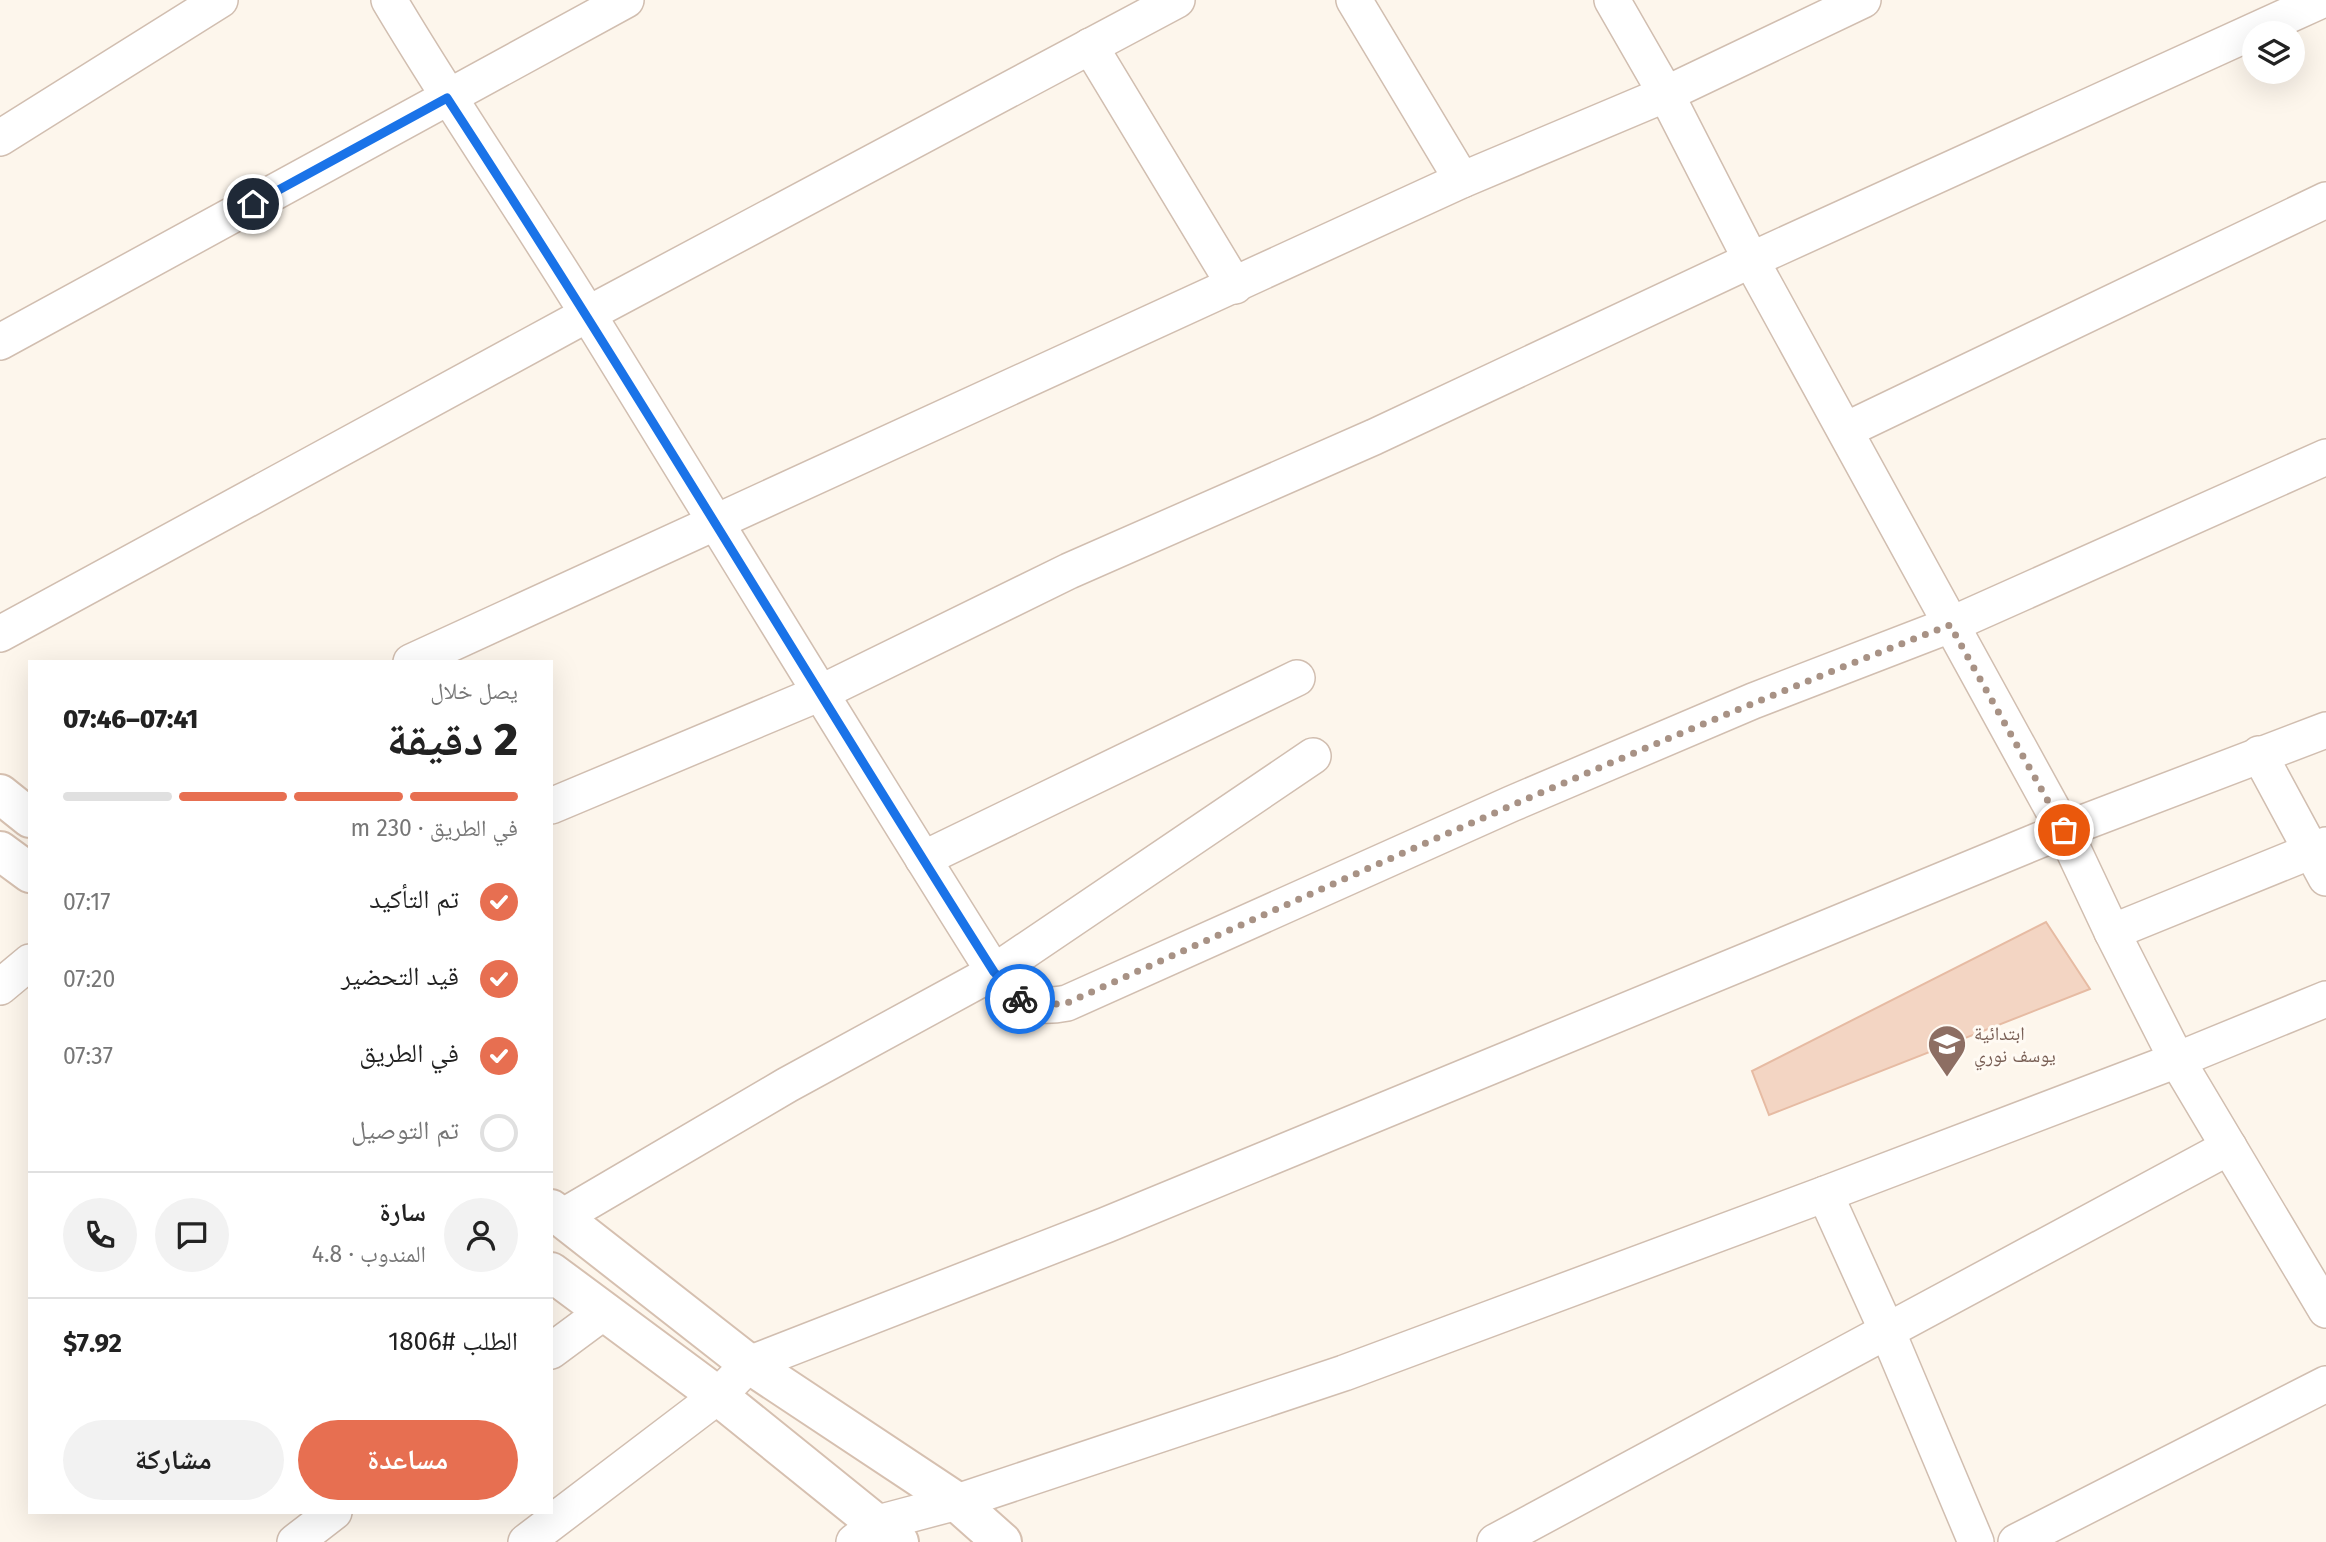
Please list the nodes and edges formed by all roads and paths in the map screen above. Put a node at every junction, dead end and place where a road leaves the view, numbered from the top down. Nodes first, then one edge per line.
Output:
1 (220, 0) edge
2 (389, 0) edge
3 (626, 0) edge
4 (1177, 0) edge
5 (1354, 0) edge
6 (1612, 0) edge
7 (1863, 0) edge
8 (2322, 0) edge
9 (1819, 8) edge
10 (1090, 46) junction
11 (1665, 94) junction
12 (447, 98) junction
13 (0, 138) edge
14 (1462, 180) junction
15 (2326, 201) edge
16 (1751, 260) junction
17 (1236, 286) junction
18 (588, 314) junction
19 (0, 342) edge
20 (1846, 430) junction
21 (2326, 457) edge
22 (715, 525) junction
23 (1950, 625) junction
24 (0, 634) edge
25 (415, 660) edge
26 (1297, 678) dead end
27 (818, 694) junction
28 (2326, 730) edge
29 (2259, 754) junction
30 (1313, 756) dead end
31 (0, 794) edge
32 (553, 805) edge
33 (28, 816) edge
34 (2064, 830) junction
35 (0, 851) edge
36 (2321, 858) edge
37 (923, 859) junction
38 (28, 872) edge
39 (2112, 932) junction
40 (28, 964) edge
41 (994, 972) junction
42 (0, 987) edge
43 (2326, 999) edge
44 (2177, 1060) junction
45 (2229, 1147) junction
46 (1825, 1194) junction
47 (557, 1213) edge
48 (553, 1273) edge
49 (2326, 1310) edge
50 (605, 1311) junction
51 (1888, 1333) junction
52 (553, 1350) edge
53 (749, 1364) junction
54 (2326, 1384) edge
55 (718, 1396) junction
56 (957, 1502) junction
57 (331, 1514) edge
58 (877, 1536) edge
59 (295, 1542) edge
60 (526, 1542) edge
61 (1002, 1542) edge
62 (1495, 1542) edge
63 (1976, 1542) edge
64 (2016, 1542) edge

1 - 13 street
2 - 12 street
3 - 12 street
4 - 10 street
5 - 14 street
6 - 11 street
7 - 9 street
8 - 16 street
9 - 11 street
10 - 17 street
10 - 18 street
11 - 14 street
11 - 16 street
12 - 18 street
12 - 19 street
14 - 17 street
15 - 20 street
16 - 20 street
16 - 27 street
17 - 22 street
18 - 22 street
18 - 24 street
20 - 23 street
21 - 23 street
22 - 25 street
22 - 27 street
23 - 34 street
23 - 41 street
26 - 37 street
27 - 32 street
27 - 37 street
28 - 29 street
29 - 34 street
29 - 36 street
30 - 41 street
31 - 33 main road
34 - 39 street
34 - 53 street
35 - 38 main road
36 - 39 street
37 - 41 street
39 - 44 street
40 - 42 street
41 - 47 street
43 - 44 street
44 - 45 street
44 - 46 street
45 - 49 street
45 - 51 street
46 - 51 street
46 - 56 street
47 - 53 main road
48 - 50 main road
50 - 52 street
50 - 55 main road
51 - 62 street
51 - 63 street
53 - 55 street
53 - 56 main road
54 - 64 street
55 - 58 main road
55 - 60 street
56 - 58 street
56 - 61 main road
57 - 59 street

